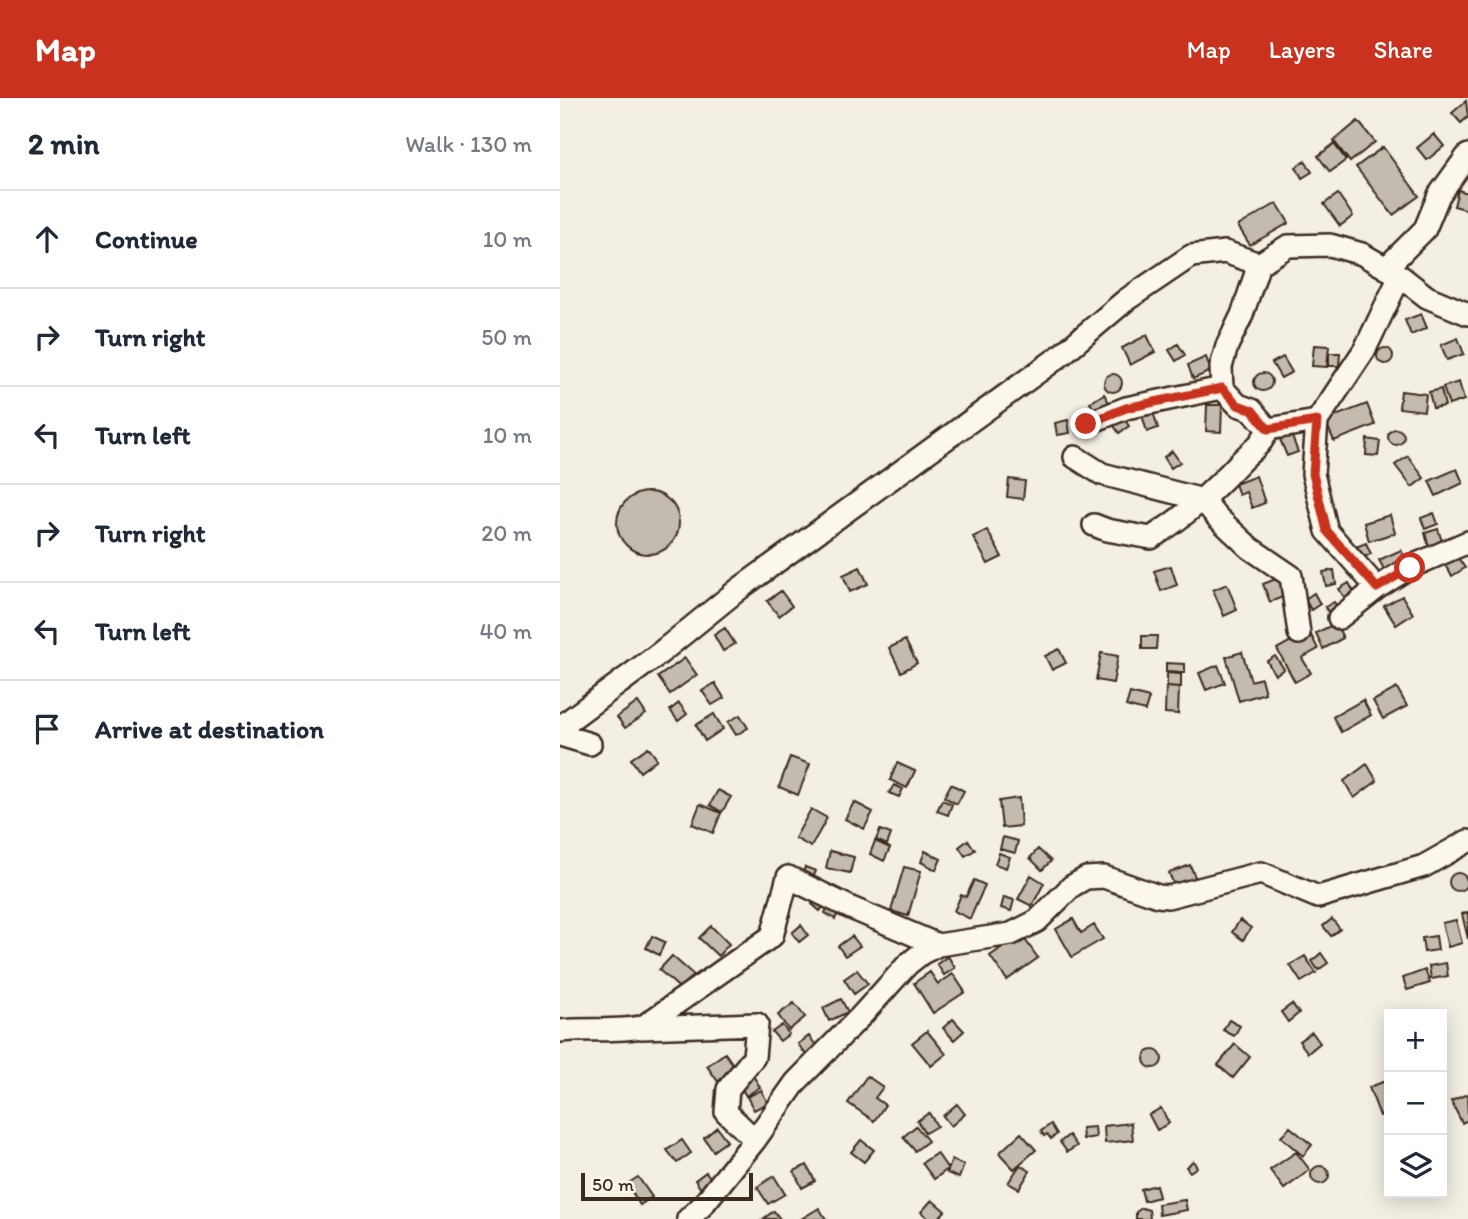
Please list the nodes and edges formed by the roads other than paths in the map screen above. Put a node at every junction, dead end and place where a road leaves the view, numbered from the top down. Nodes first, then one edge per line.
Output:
1 (1468, 155) edge
2 (1259, 264) junction
3 (1393, 272) junction
4 (1468, 314) edge
5 (1222, 388) junction
6 (1317, 421) junction
7 (1086, 424) dead end
8 (1268, 429) junction
9 (1076, 457) dead end
10 (1203, 500) junction
11 (1094, 525) dead end
12 (1468, 542) edge
13 (1377, 588) junction
14 (1339, 618) dead end
15 (1299, 633) dead end
16 (560, 727) edge
17 (560, 735) edge
18 (590, 744) dead end
19 (1468, 841) edge
20 (937, 945) junction
21 (694, 995) dead end
22 (641, 1028) junction
23 (560, 1031) edge
24 (755, 1140) junction
25 (688, 1219) edge

1 - 3 street
2 - 3 street
2 - 5 street
2 - 16 street
3 - 4 street
3 - 6 street
5 - 7 street
5 - 8 street
6 - 8 street
6 - 13 street
8 - 10 street
9 - 10 street
10 - 11 street
10 - 15 street
12 - 13 street
13 - 14 street
17 - 18 street
19 - 20 street
20 - 22 street
20 - 24 street
21 - 22 street
22 - 23 street
22 - 24 street
24 - 25 street

